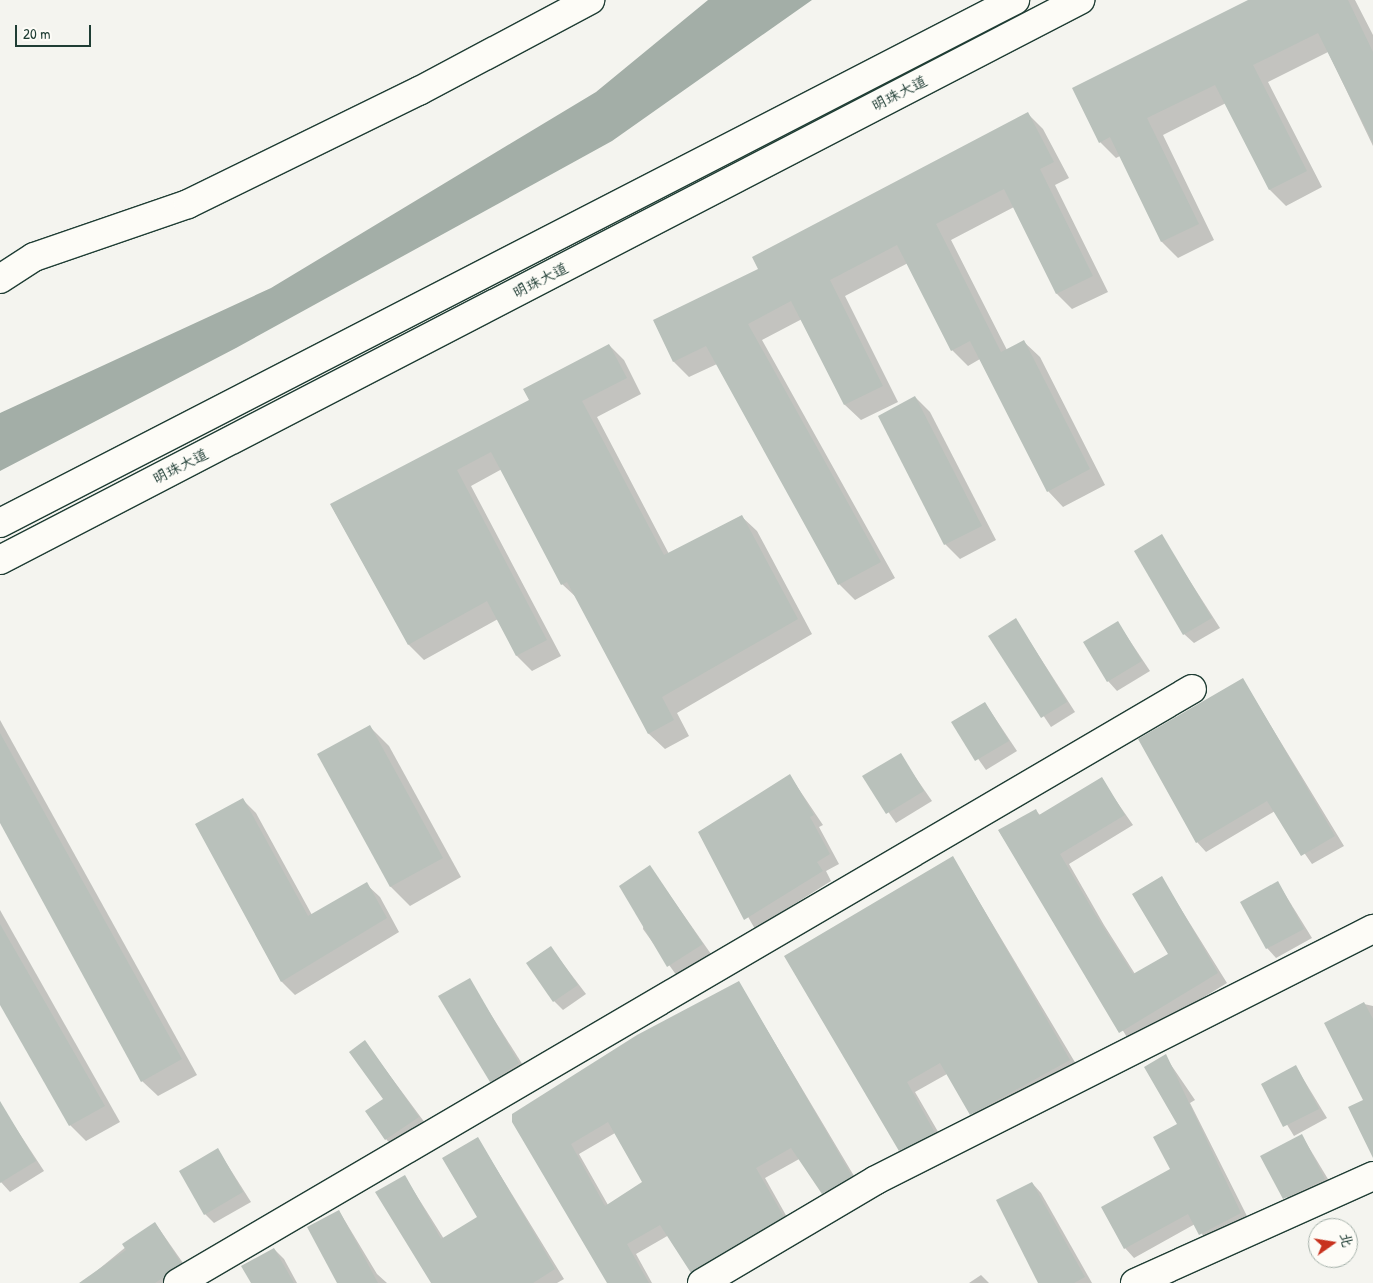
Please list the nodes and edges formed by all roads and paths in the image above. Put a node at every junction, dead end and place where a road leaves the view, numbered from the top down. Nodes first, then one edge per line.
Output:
1 (590, 0) edge
2 (1016, 0) edge
3 (1080, 0) edge
4 (0, 279) edge
5 (0, 523) edge
6 (0, 560) edge
7 (1192, 689) dead end
8 (1373, 929) edge
9 (1373, 1176) edge
10 (178, 1283) edge
11 (702, 1283) edge
12 (1135, 1283) edge

1 - 4 street
2 - 5 street, 明珠大道
3 - 6 street, 明珠大道
7 - 10 street
8 - 11 street
9 - 12 street

